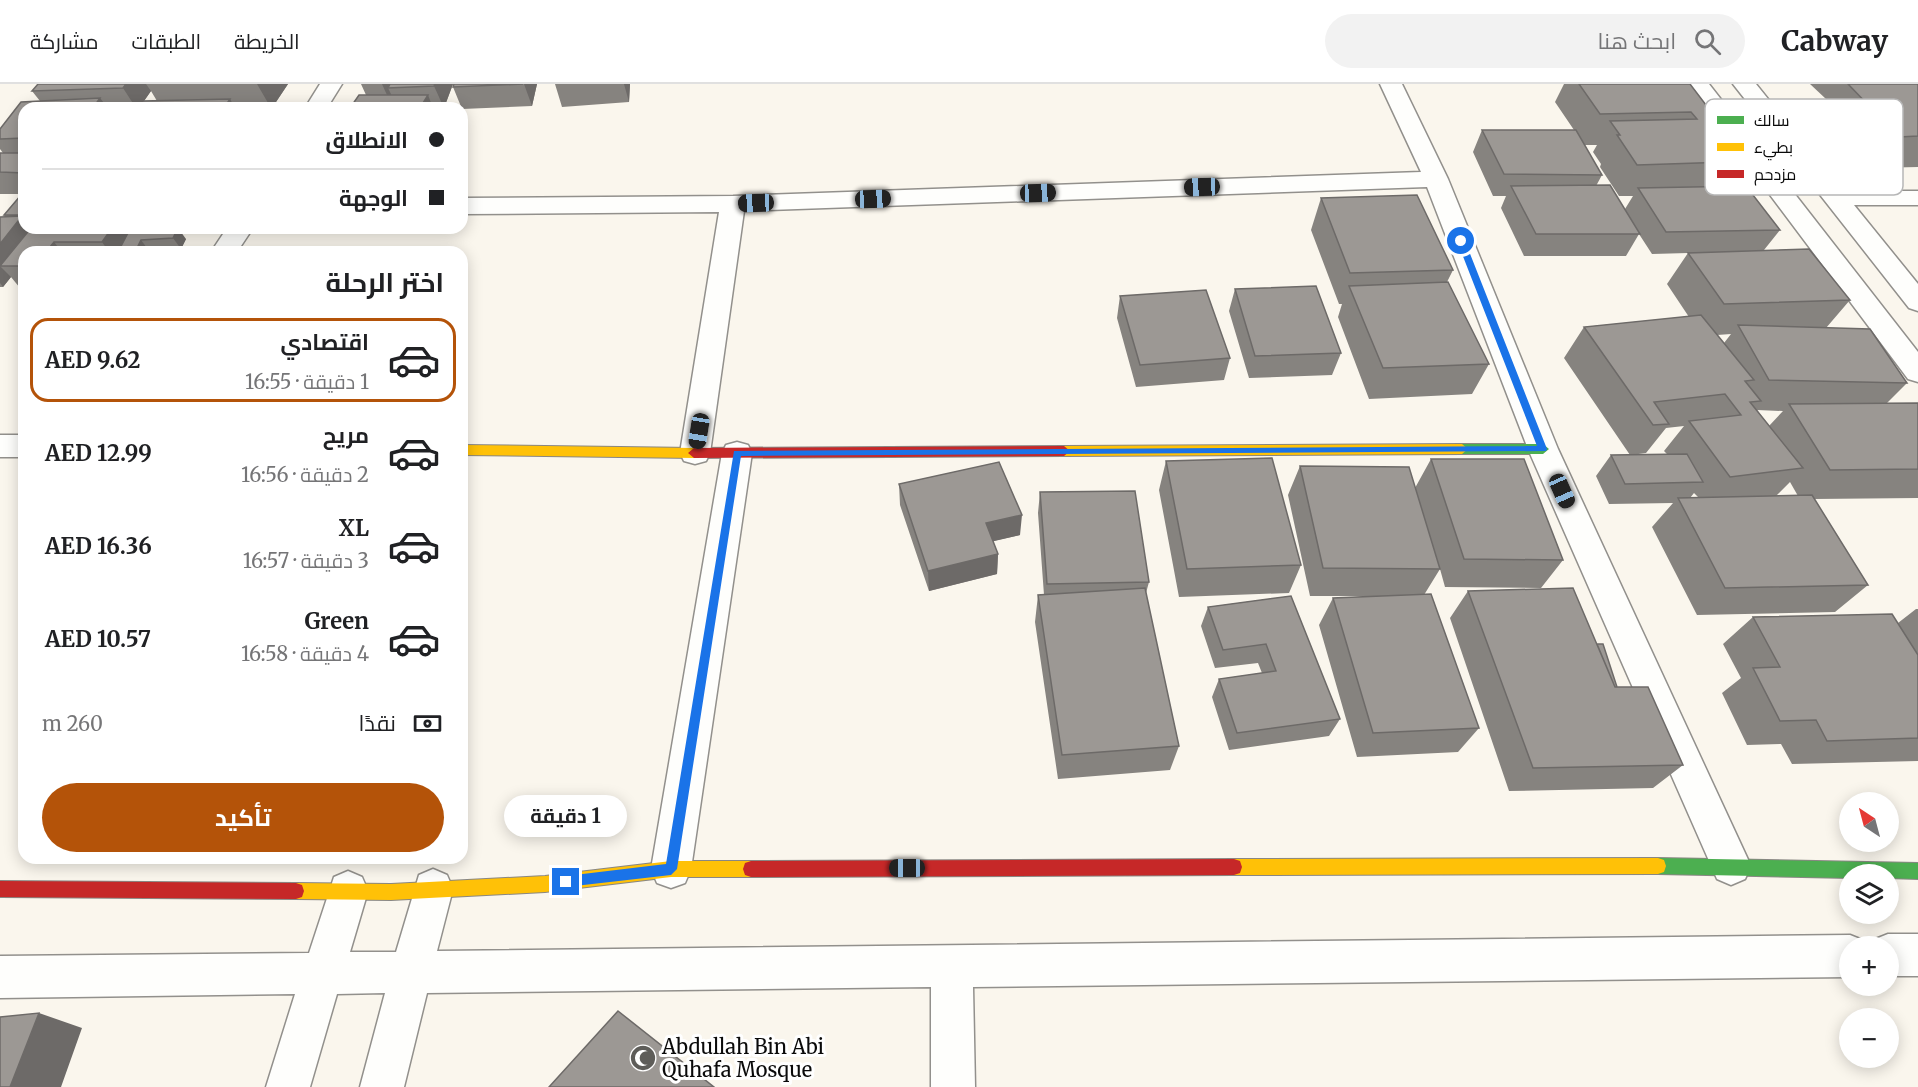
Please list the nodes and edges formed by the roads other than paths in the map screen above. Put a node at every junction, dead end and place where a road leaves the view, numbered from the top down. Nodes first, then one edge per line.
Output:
1 (331, 84) edge
2 (1391, 84) edge
3 (1698, 84) edge
4 (1744, 84) edge
5 (1709, 99) edge
6 (1756, 99) edge
7 (320, 102) edge
8 (1436, 179) junction
9 (1783, 195) edge
10 (1833, 195) edge
11 (1835, 198) junction
12 (1918, 198) edge
13 (733, 204) junction
14 (468, 206) edge
15 (1918, 302) edge
16 (1918, 372) edge
17 (0, 446) edge
18 (18, 446) edge
19 (1543, 449) junction
20 (468, 450) edge
21 (695, 453) junction
22 (737, 453) junction
23 (1731, 866) junction
24 (671, 869) junction
25 (1918, 871) edge
26 (0, 889) edge
27 (433, 889) junction
28 (348, 891) junction
29 (1899, 955) edge
30 (1918, 955) edge
31 (1839, 956) edge
32 (952, 966) junction
33 (411, 972) junction
34 (323, 973) junction
35 (0, 977) edge
36 (288, 1087) edge
37 (382, 1087) edge
38 (953, 1087) edge

1 - 7 street
2 - 8 street
3 - 5 street
4 - 6 street
8 - 13 street
8 - 19 street
9 - 16 street
10 - 11 street
11 - 12 street
11 - 15 street
13 - 14 street
13 - 21 street
17 - 18 street
19 - 22 street
19 - 23 street
20 - 21 street
21 - 22 street
22 - 24 street
23 - 24 street
23 - 25 street
24 - 27 street
26 - 28 street
27 - 28 street
27 - 33 street
28 - 34 street
29 - 30 street
31 - 32 street
32 - 33 street
32 - 38 street
33 - 34 street
33 - 37 street
34 - 35 street
34 - 36 street

